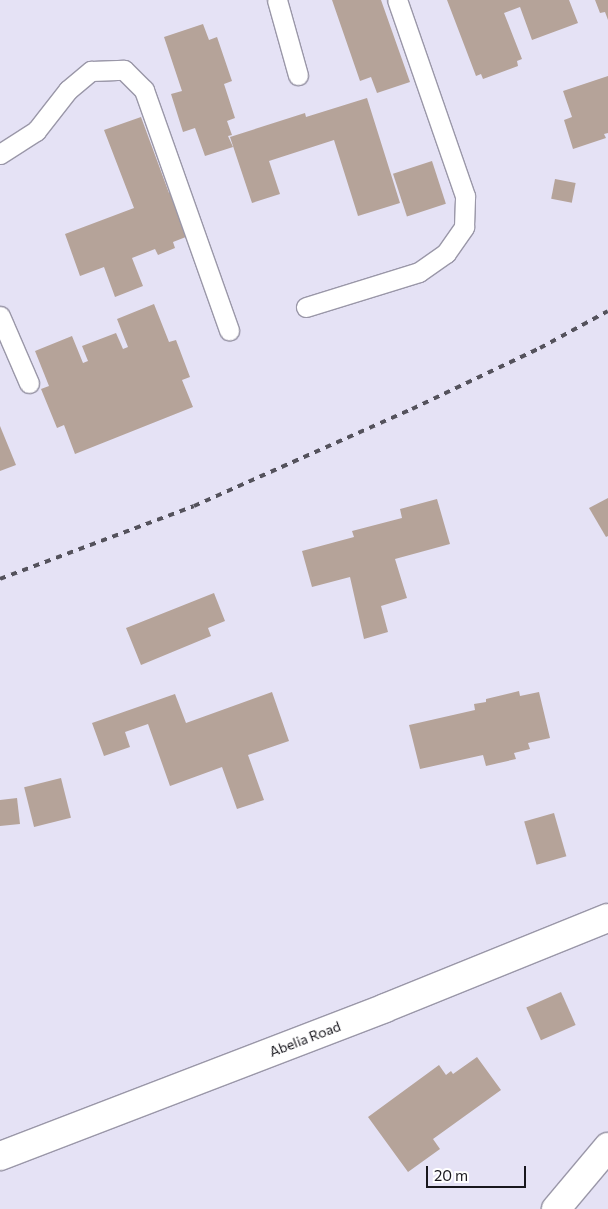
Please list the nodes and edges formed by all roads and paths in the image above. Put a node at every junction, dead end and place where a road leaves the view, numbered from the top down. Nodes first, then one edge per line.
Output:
1 (277, 0) edge
2 (397, 0) edge
3 (298, 75) dead end
4 (0, 154) edge
5 (306, 307) dead end
6 (0, 316) edge
7 (229, 330) dead end
8 (29, 383) dead end
9 (608, 918) edge
10 (608, 1147) edge
11 (0, 1156) edge
12 (556, 1209) edge

1 - 3 lane
2 - 5 lane
4 - 7 lane
6 - 8 lane
9 - 11 street, Abelia Road
10 - 12 street

